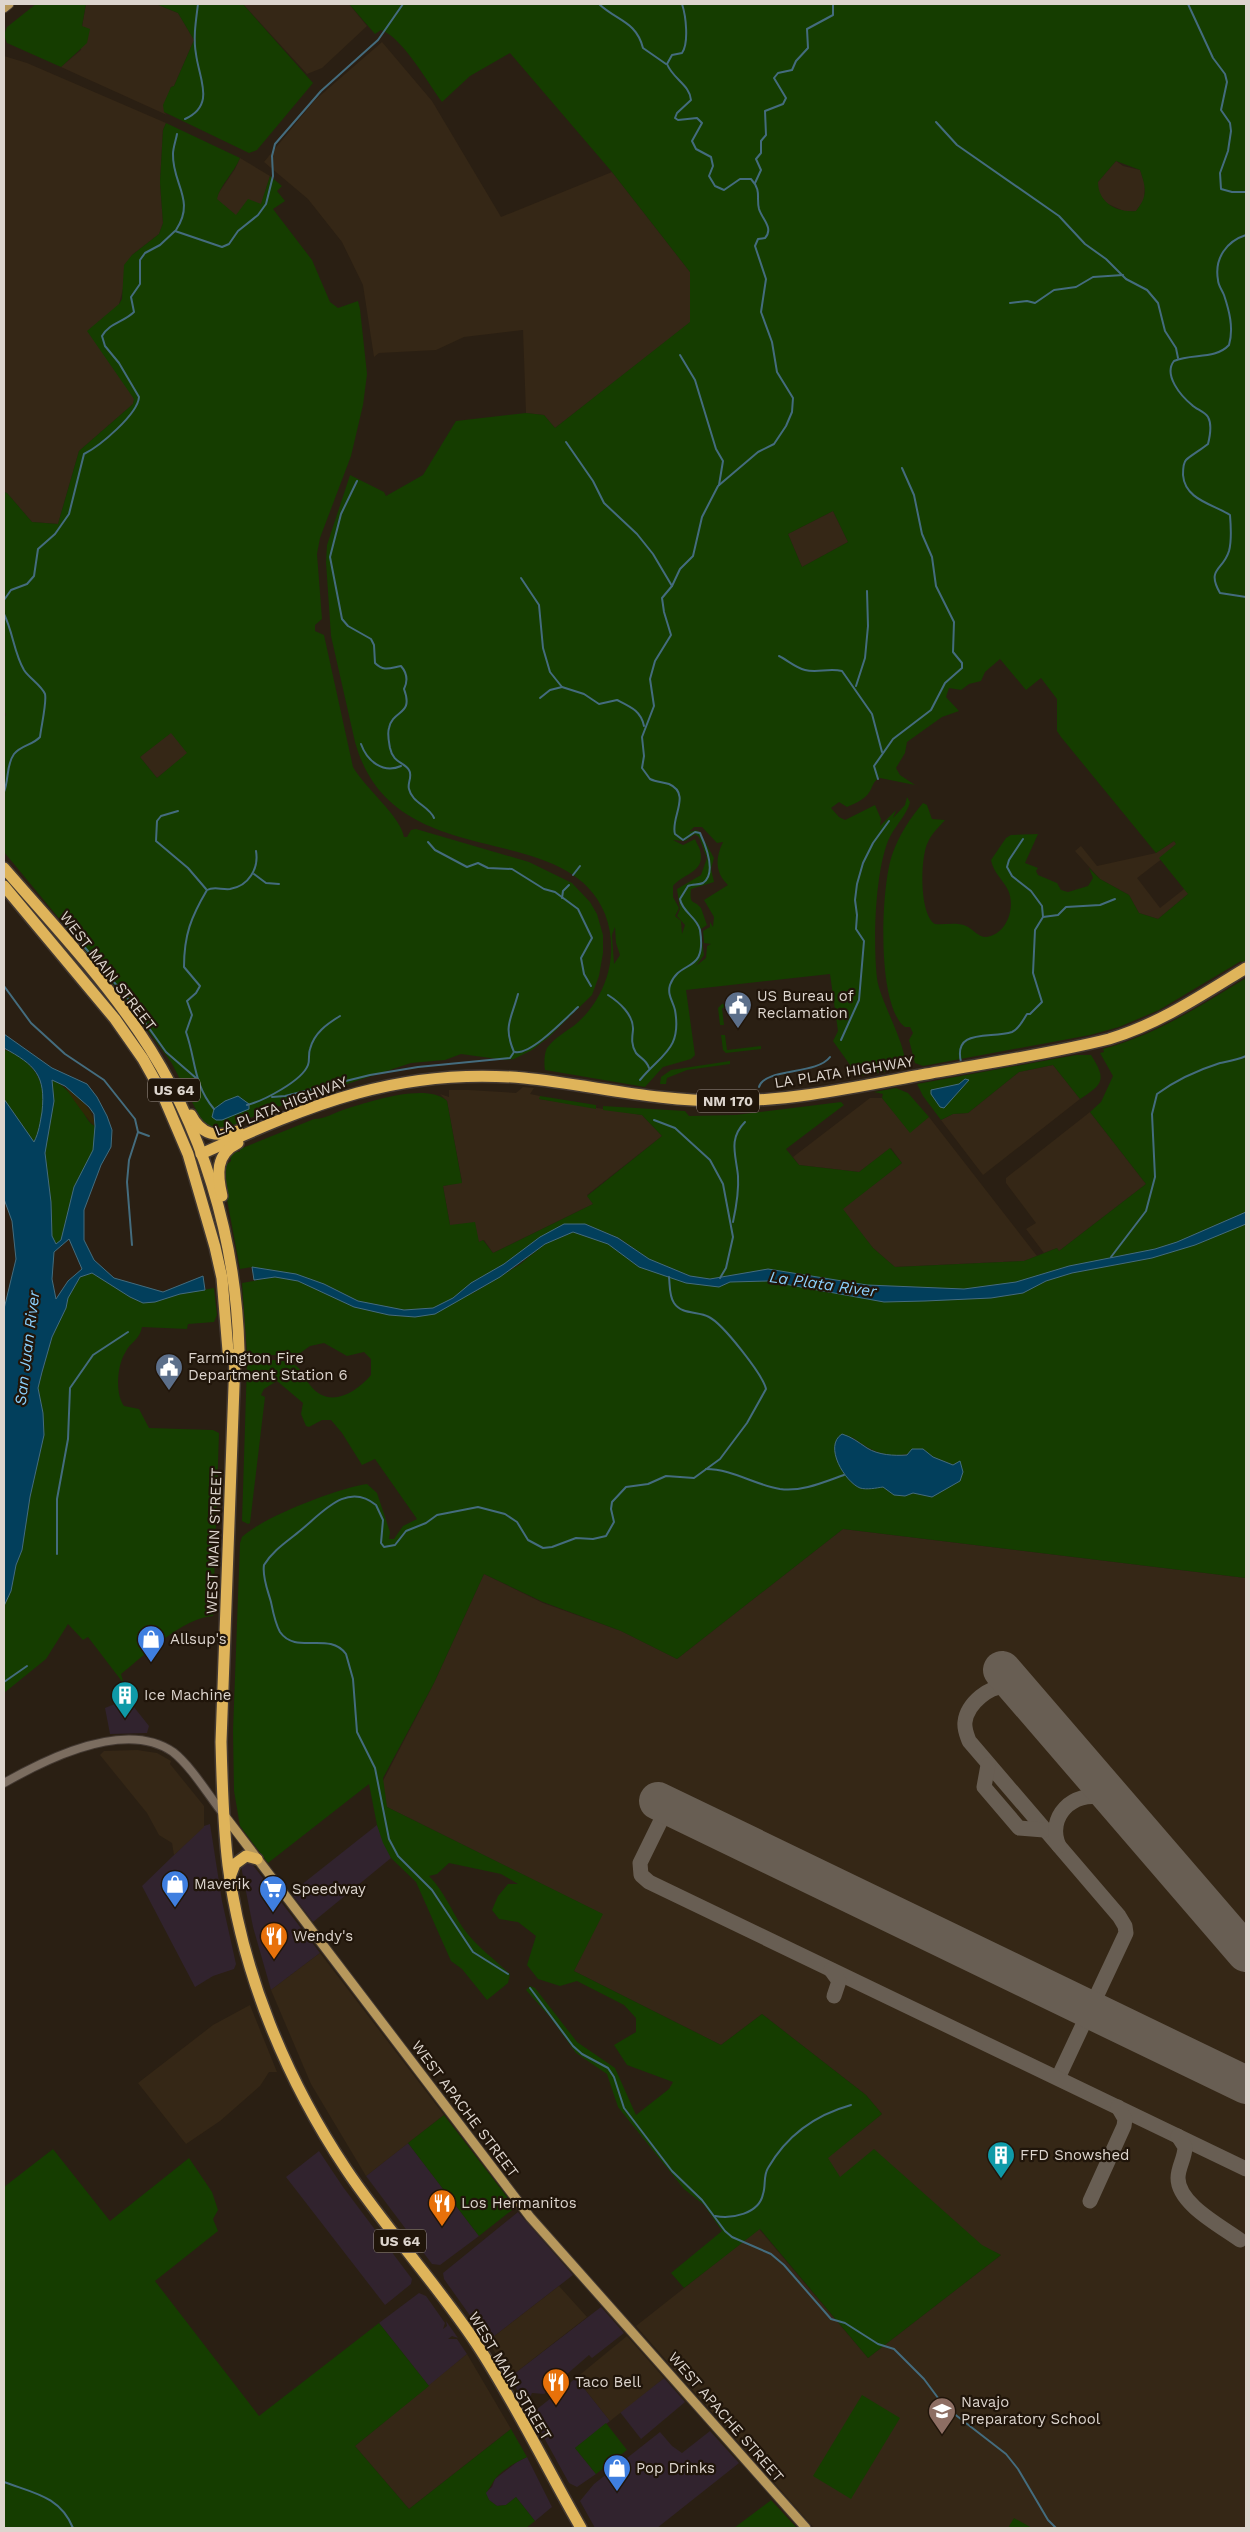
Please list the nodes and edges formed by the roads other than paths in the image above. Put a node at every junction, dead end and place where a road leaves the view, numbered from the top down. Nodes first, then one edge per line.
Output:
1 (9, 4) edge
2 (4, 8) edge
3 (4, 868) edge
4 (4, 886) edge
5 (1246, 968) edge
6 (161, 1067) junction
7 (149, 1070) junction
8 (277, 1120) junction
9 (201, 1154) junction
10 (204, 1204) junction
11 (230, 1260) junction
12 (235, 1359) junction
13 (4, 1783) edge
14 (224, 1815) junction
15 (257, 1859) junction
16 (230, 1877) junction
17 (581, 2528) edge
18 (806, 2528) edge

1 - 2 main road
3 - 6 highway, WEST MAIN STREET / US 64
4 - 7 highway, WEST MAIN STREET / US 64
5 - 8 highway, LA PLATA HIGHWAY / NM 170
6 - 8 highway
6 - 9 highway, WEST MAIN STREET / US 64
7 - 9 highway
7 - 10 highway, WEST MAIN STREET / US 64
8 - 9 highway, LA PLATA HIGHWAY / NM 170
8 - 11 highway
9 - 10 highway
9 - 11 highway, WEST MAIN STREET / US 64
10 - 12 highway, WEST MAIN STREET / US 64
11 - 12 highway, WEST MAIN STREET / US 64
12 - 14 highway, WEST MAIN STREET / US 64
13 - 14 street, WEST APACHE STREET
14 - 15 main road, WEST APACHE STREET
14 - 16 highway, WEST MAIN STREET / US 64
15 - 16 highway
15 - 18 main road, WEST APACHE STREET
16 - 17 highway, WEST MAIN STREET / US 64

